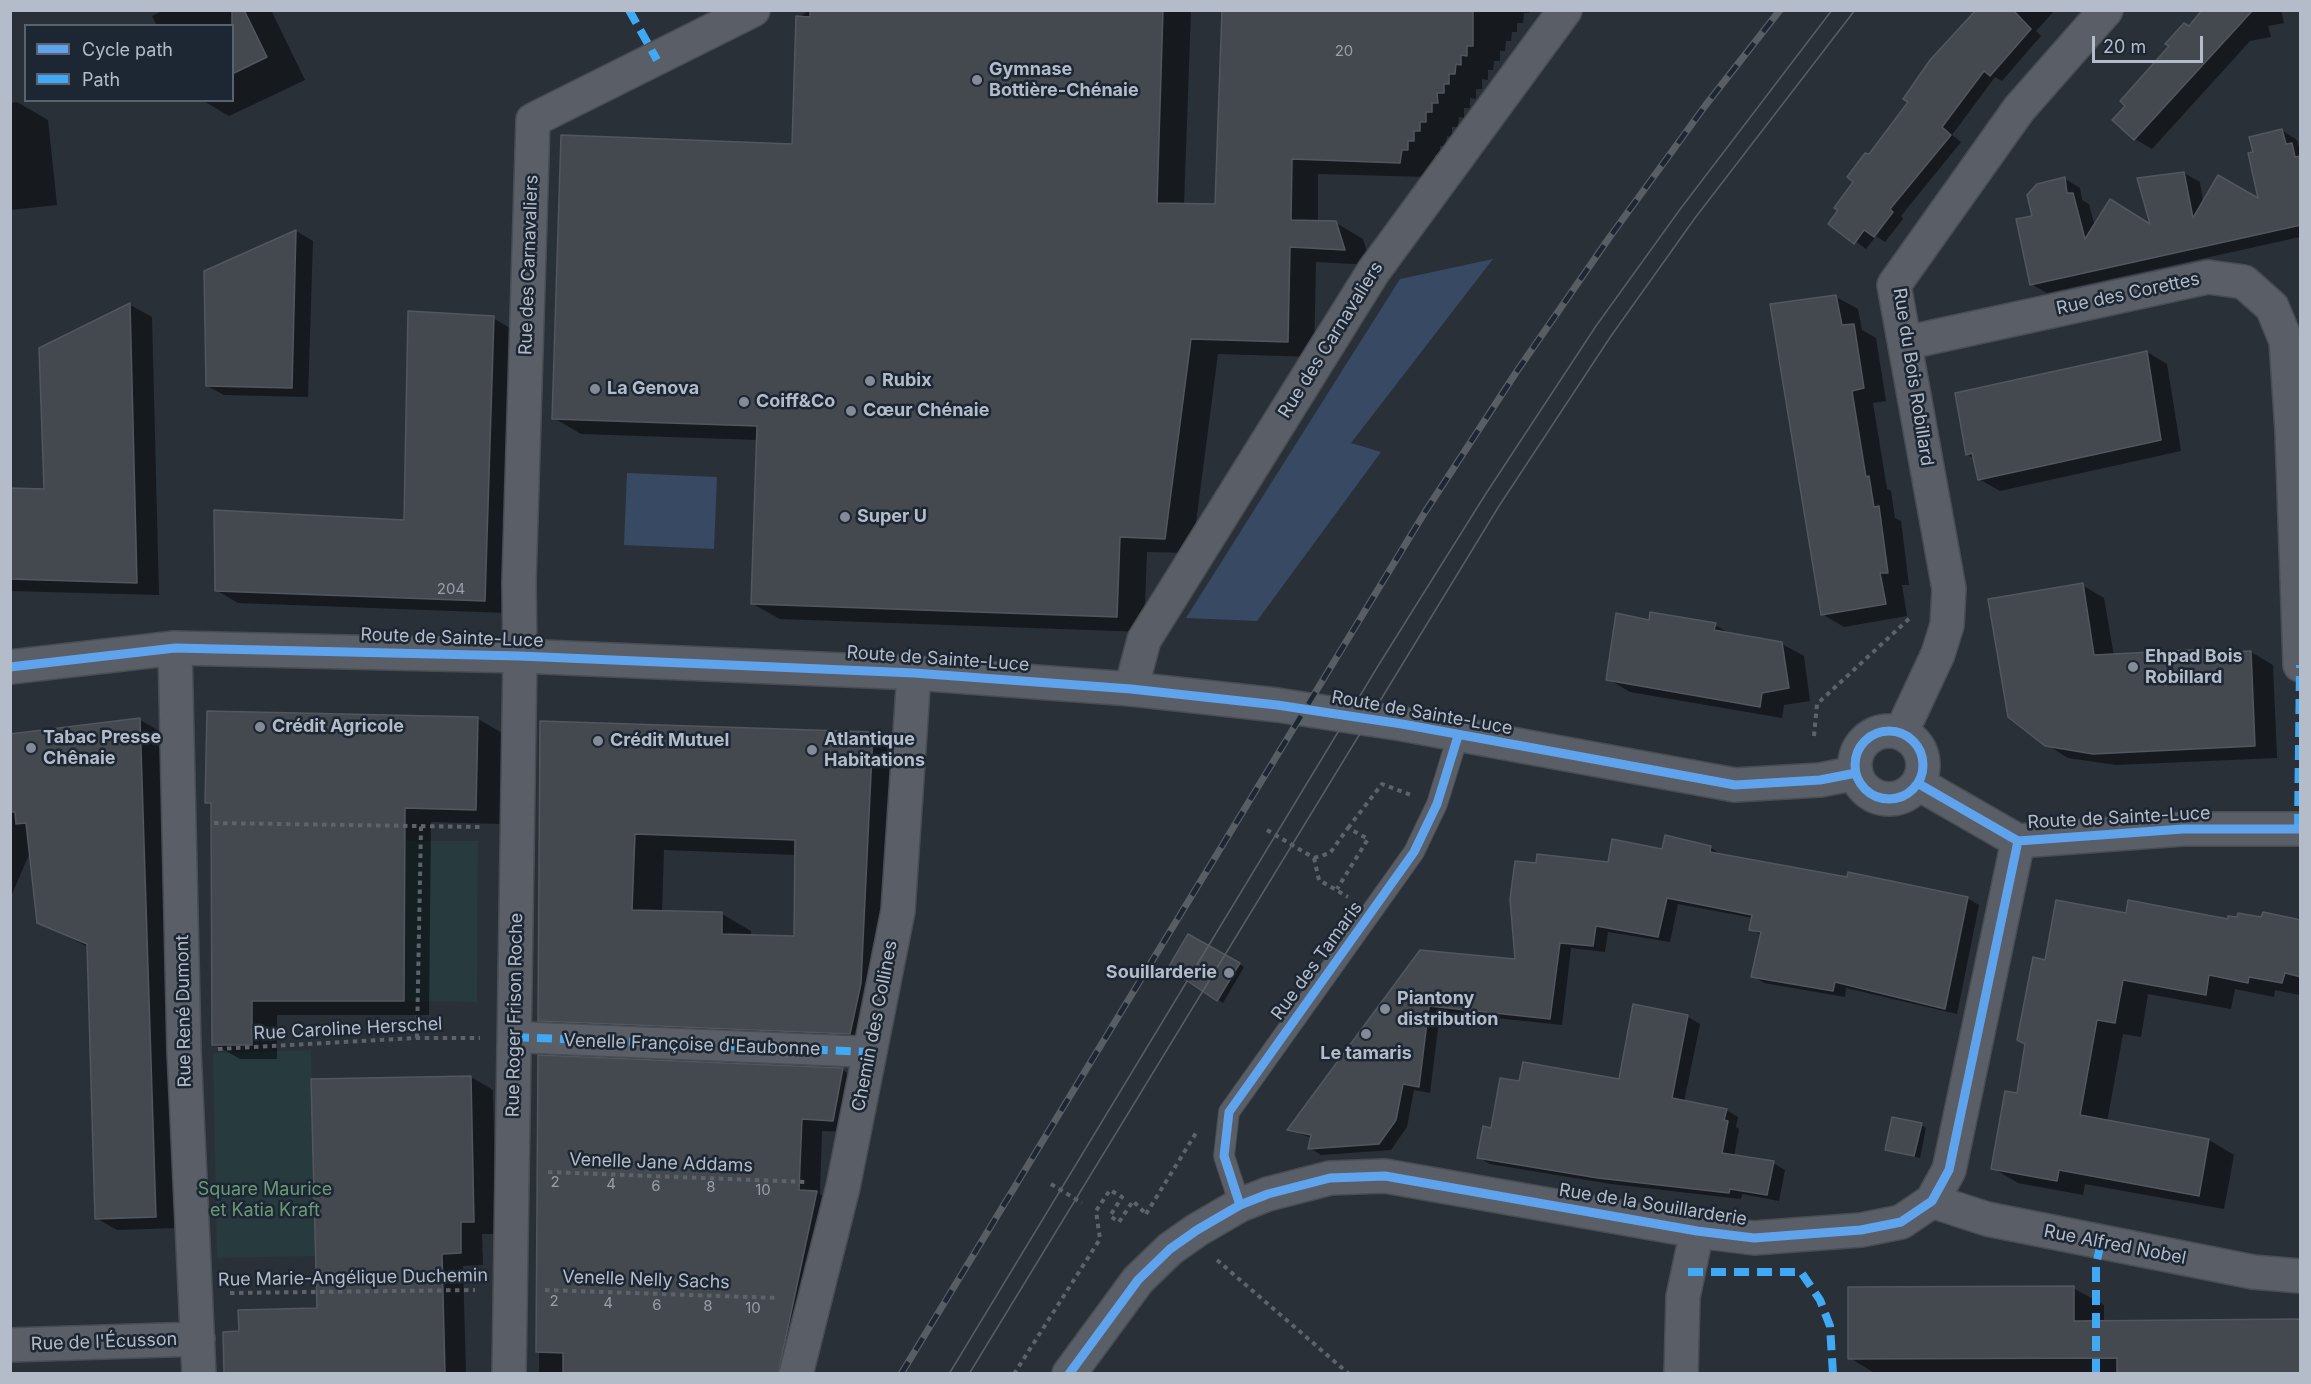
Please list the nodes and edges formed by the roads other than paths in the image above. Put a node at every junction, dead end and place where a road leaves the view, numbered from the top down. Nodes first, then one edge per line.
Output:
1 (753, 10) edge
2 (1565, 10) edge
3 (2106, 10) edge
4 (1905, 344) junction
5 (175, 648) junction
6 (520, 656) junction
7 (2300, 665) edge
8 (10, 667) edge
9 (914, 672) junction
10 (1131, 689) junction
11 (1901, 733) junction
12 (1458, 736) junction
13 (1856, 773) junction
14 (1919, 784) junction
15 (2301, 829) edge
16 (2018, 841) junction
17 (514, 1037) junction
18 (870, 1053) junction
19 (1932, 1201) junction
20 (1240, 1205) junction
21 (1697, 1231) junction
22 (2301, 1276) edge
23 (198, 1339) junction
24 (10, 1345) edge
25 (199, 1374) edge
26 (509, 1374) edge
27 (796, 1374) edge
28 (1070, 1374) edge
29 (1681, 1374) edge

1 - 6 street, Rue des Carnavaliers
2 - 10 street, Rue des Carnavaliers
3 - 4 street, Rue du Bois Robillard
4 - 7 street, Rue des Corettes
4 - 11 street, Rue du Bois Robillard
5 - 6 street, Route de Sainte-Luce
5 - 8 street, Route de Sainte-Luce
5 - 23 street, Rue René Dumont
6 - 9 street, Route de Sainte-Luce
6 - 17 street, Rue Roger Frison Roche
9 - 10 street, Route de Sainte-Luce
9 - 18 street, Chemin des Collines
10 - 12 street, Route de Sainte-Luce
11 - 13 street
11 - 14 street
12 - 13 street, Route de Sainte-Luce
12 - 20 lane, Rue des Tamaris
13 - 14 street
14 - 16 street, Route de Sainte-Luce
15 - 16 street, Route de Sainte-Luce
16 - 19 street, Rue de la Souillarderie
17 - 18 street, Venelle Françoise d'Eaubonne
17 - 26 street, Rue Roger Frison Roche
18 - 27 street, Chemin des Collines
19 - 21 street, Rue de la Souillarderie
19 - 22 street, Rue Alfred Nobel
20 - 21 street, Rue de la Souillarderie
20 - 28 street, Rue de la Souillarderie
21 - 29 street
23 - 24 street, Rue de l'Écusson
23 - 25 street, Rue René Dumont

